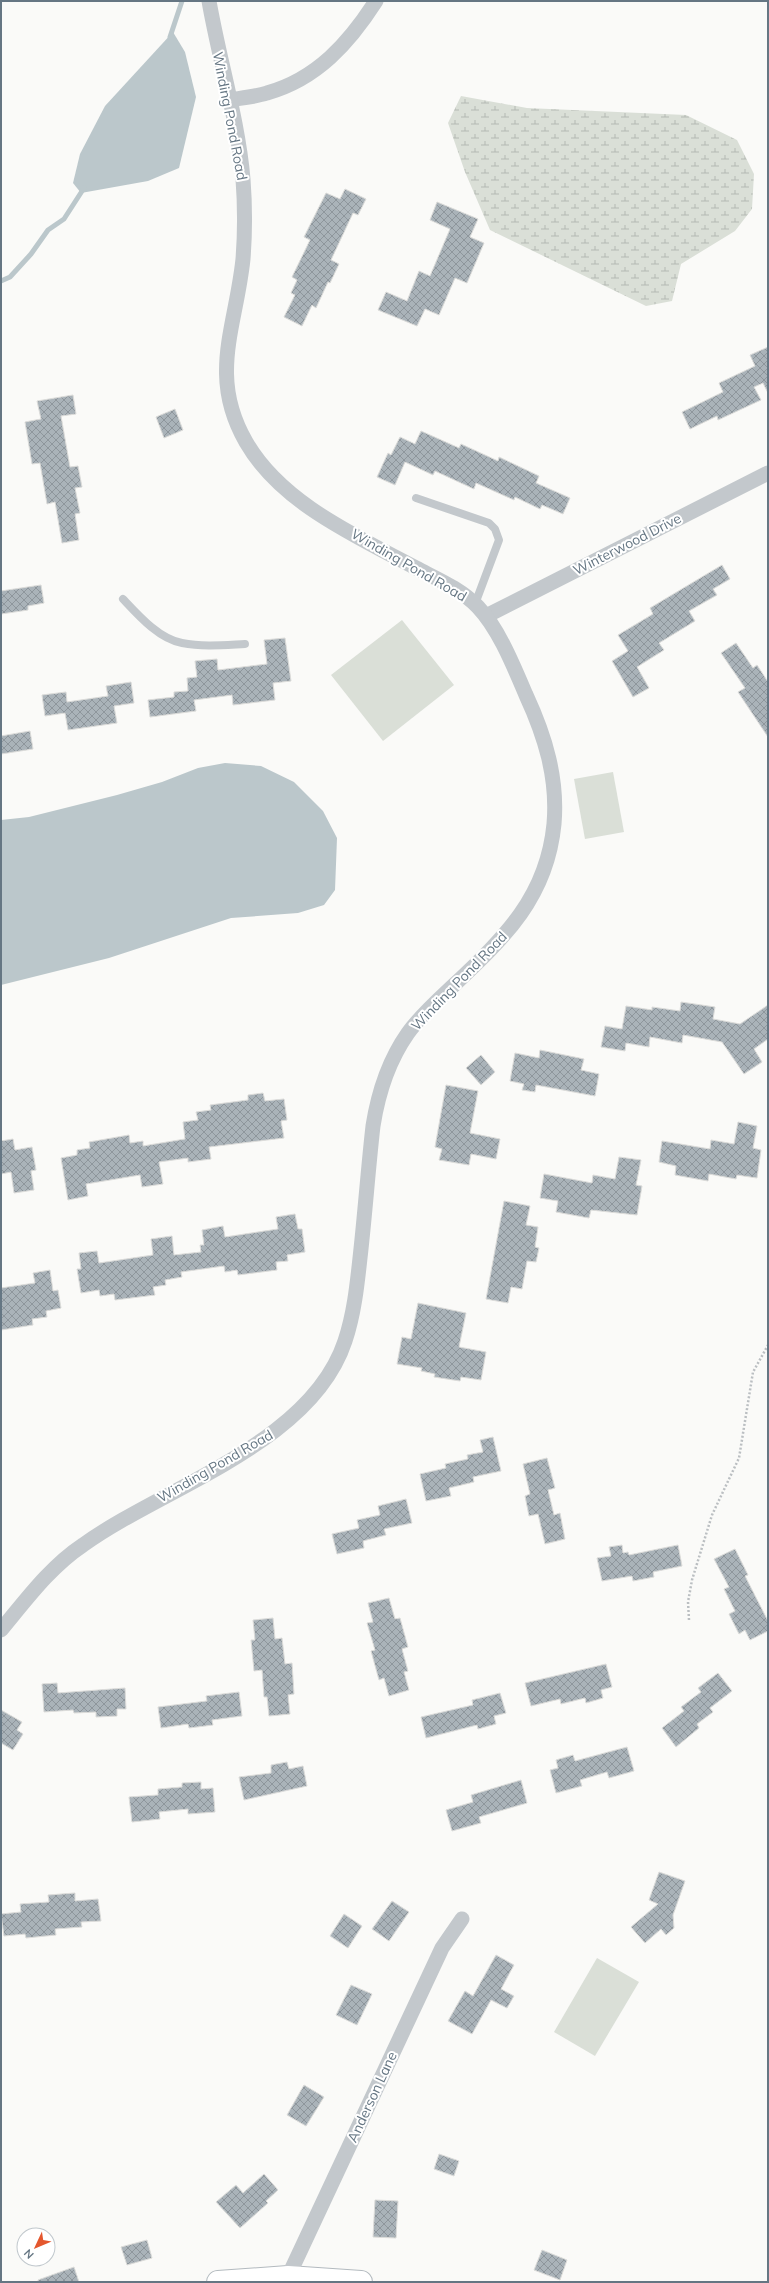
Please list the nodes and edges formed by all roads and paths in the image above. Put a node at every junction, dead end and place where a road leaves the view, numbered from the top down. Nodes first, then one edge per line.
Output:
1 (209, 1) edge
2 (376, 1) edge
3 (228, 100) junction
4 (768, 473) edge
5 (416, 498) dead end
6 (123, 599) dead end
7 (475, 604) junction
8 (486, 616) junction
9 (245, 644) dead end
10 (768, 1345) edge
11 (689, 1620) dead end
12 (1, 1630) edge
13 (462, 1919) dead end
14 (288, 2277) junction
15 (218, 2282) edge
16 (361, 2282) edge

1 - 3 street, Winding Pond Road
2 - 3 street
3 - 7 street, Winding Pond Road
4 - 8 street, Winterwood Drive
5 - 7 lane
6 - 9 lane
7 - 8 street, Winding Pond Road
8 - 12 street, Winding Pond Road
10 - 11 path
13 - 14 street, Anderson Lane
14 - 15 street
14 - 16 street

